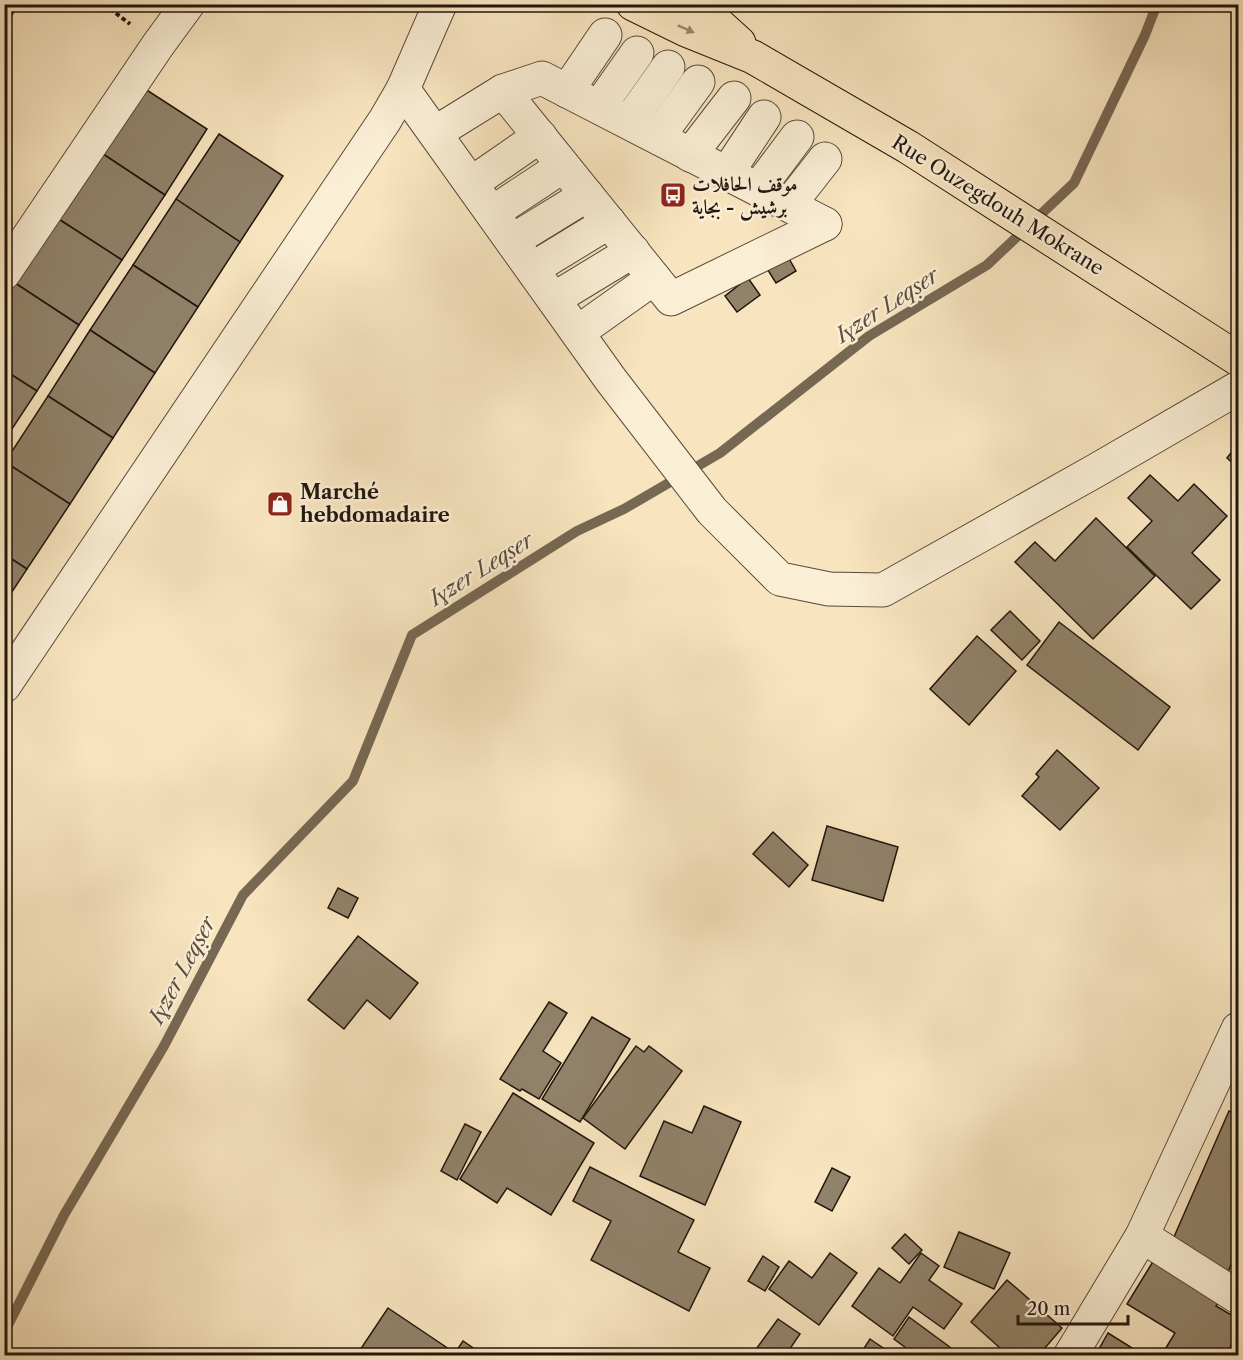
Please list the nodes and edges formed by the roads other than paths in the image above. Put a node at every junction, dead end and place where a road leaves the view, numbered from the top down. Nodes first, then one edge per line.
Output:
1 (188, 4) edge
2 (440, 4) edge
3 (633, 4) edge
4 (696, 4) edge
5 (605, 35) dead end
6 (637, 52) dead end
7 (753, 57) junction
8 (668, 67) dead end
9 (698, 82) dead end
10 (403, 89) junction
11 (503, 91) junction
12 (567, 91) junction
13 (734, 98) dead end
14 (599, 107) junction
15 (764, 117) dead end
16 (629, 122) junction
17 (435, 133) junction
18 (540, 136) junction
19 (658, 137) junction
20 (797, 137) dead end
21 (690, 154) junction
22 (825, 159) dead end
23 (563, 166) junction
24 (727, 173) junction
25 (472, 183) junction
26 (758, 189) junction
27 (587, 195) junction
28 (789, 205) junction
29 (492, 213) junction
30 (609, 222) junction
31 (512, 241) junction
32 (633, 251) junction
33 (532, 269) junction
34 (4, 273) edge
35 (654, 278) junction
36 (554, 299) junction
37 (578, 332) junction
38 (1239, 359) edge
39 (1239, 388) edge
40 (4, 686) edge
41 (1239, 1029) edge
42 (1142, 1236) junction
43 (1239, 1297) edge
44 (1070, 1356) edge

1 - 34 street
2 - 10 street
3 -> 7 main road, Rue Ouzegdouh Mokrane
4 - 7 main road, Rue Ouzegdouh Mokrane
5 - 12 street
6 - 14 street
7 - 38 main road, Rue Ouzegdouh Mokrane
8 - 16 street
9 - 19 street
10 - 17 street
10 - 40 street
11 - 12 street
11 - 17 street
11 - 18 street
12 - 14 street
13 - 21 street
14 - 16 street
15 - 24 street
16 - 19 street
17 - 25 street
18 - 23 street
18 - 25 street
19 - 21 street
20 - 26 street
21 - 24 street
22 - 28 street
23 - 27 street
23 - 29 street
24 - 26 street
25 - 29 street
26 - 28 street
27 - 30 street
27 - 31 street
28 - 35 street
29 - 31 street
30 - 32 street
30 - 33 street
31 - 33 street
32 - 35 street
32 - 36 street
33 - 36 street
35 - 37 street
36 - 37 street
37 - 39 street
41 - 42 street
42 - 43 street
42 - 44 street

